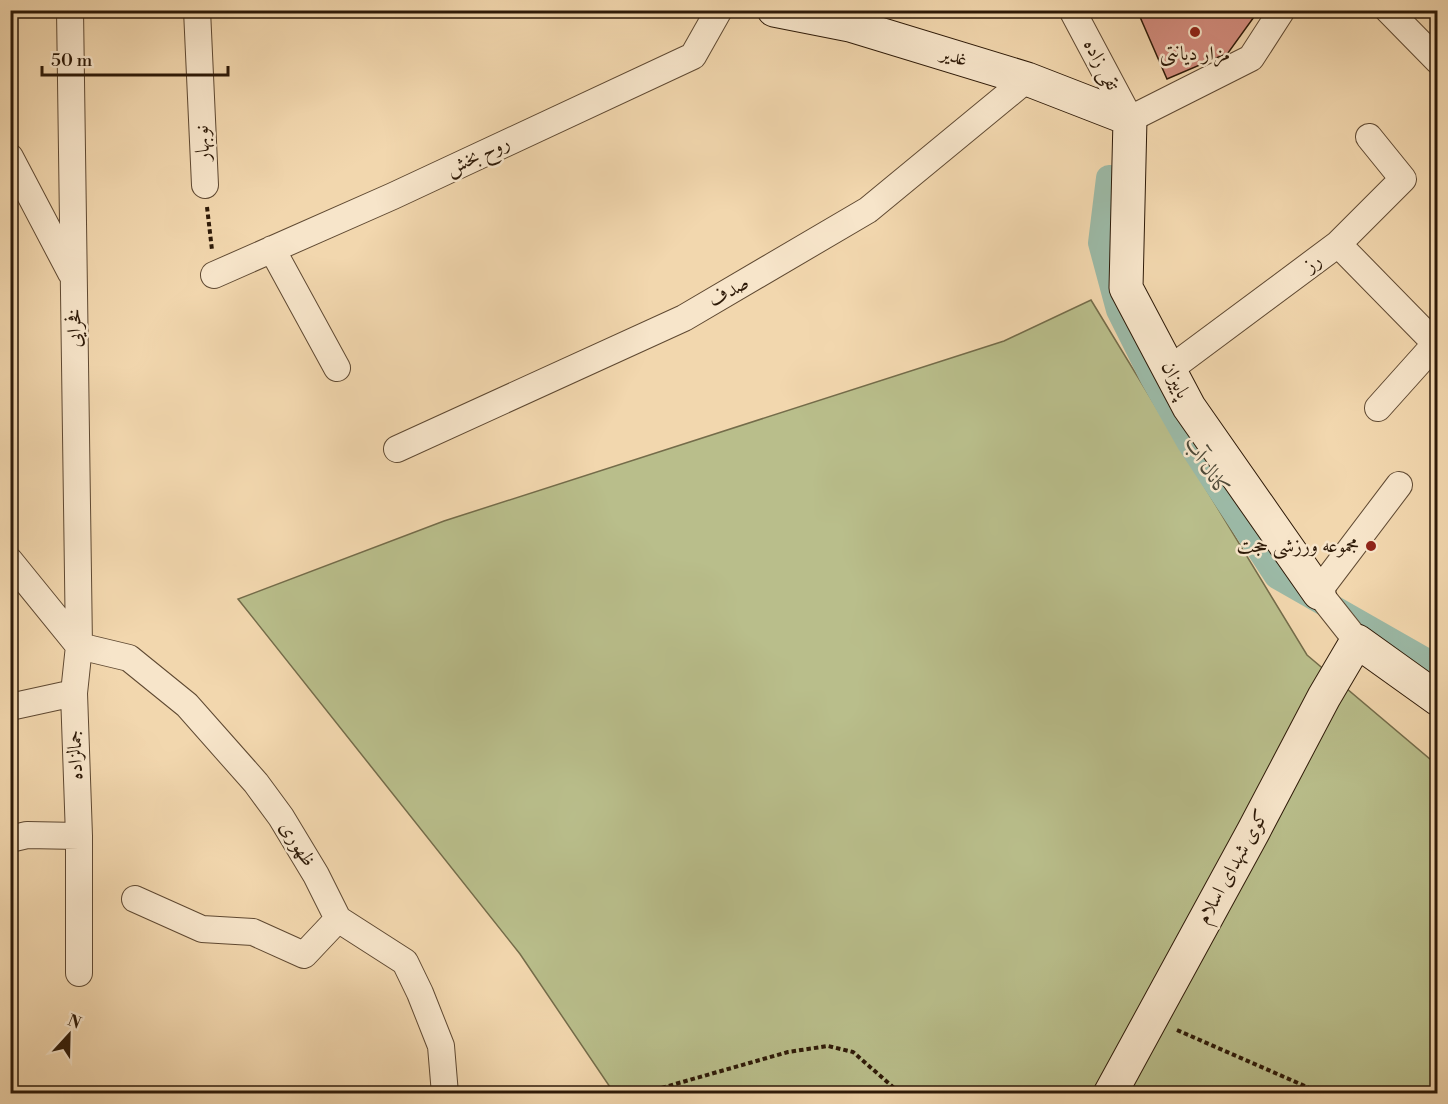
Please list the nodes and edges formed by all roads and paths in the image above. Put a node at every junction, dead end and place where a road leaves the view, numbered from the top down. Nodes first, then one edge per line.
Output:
1 (70, 10) edge
2 (197, 10) edge
3 (719, 10) edge
4 (774, 10) edge
5 (1072, 10) edge
6 (1282, 10) edge
7 (1388, 10) edge
8 (1437, 61) edge
9 (1027, 79) junction
10 (1130, 119) junction
11 (1369, 137) dead end
12 (10, 156) edge
13 (205, 185) joint
14 (1338, 244) junction
15 (272, 249) junction
16 (214, 275) joint
17 (74, 279) junction
18 (1436, 342) edge
19 (337, 368) dead end
20 (1170, 369) junction
21 (1378, 408) dead end
22 (397, 449) dead end
23 (1399, 485) dead end
24 (10, 561) edge
25 (1323, 600) junction
26 (1357, 641) junction
27 (79, 646) junction
28 (74, 693) junction
29 (1437, 699) edge
30 (10, 707) edge
31 (80, 836) junction
32 (10, 839) edge
33 (135, 899) dead end
34 (338, 919) junction
35 (79, 973) dead end
36 (1150, 1018) junction
37 (445, 1094) edge
38 (640, 1094) edge
39 (901, 1094) edge
40 (1110, 1094) edge
41 (1323, 1094) edge

1 - 17 street, فخرایی
2 - 13 street, نوبهار
3 - 15 street, روح بخش
4 - 9 main road, غدیر
5 - 10 street, تقی زاده
6 - 10 street
7 - 8 street
9 - 10 main road, غدیر
9 - 22 street, صدف
10 - 20 main road, پاییزان
11 - 14 street, رز
12 - 17 street
13 - 16 path, نوبهار
14 - 18 street
14 - 20 street, رز
15 - 16 street, روح بخش
15 - 19 street
17 - 27 street, فخرایی
18 - 21 street
20 - 25 main road, پاییزان
23 - 25 street
24 - 27 street
25 - 26 street, پاییزان
26 - 29 main road, پاییزان
26 - 36 main road, کوی شهدای اسلام
27 - 28 street, جمالزاده
27 - 34 street, ظهوری
28 - 30 street
28 - 31 street, جمالزاده
31 - 32 street
31 - 35 street, جمالزاده
33 - 34 street
34 - 37 street
36 - 40 main road, کوی شهدای اسلام
36 - 41 path
38 - 39 path

